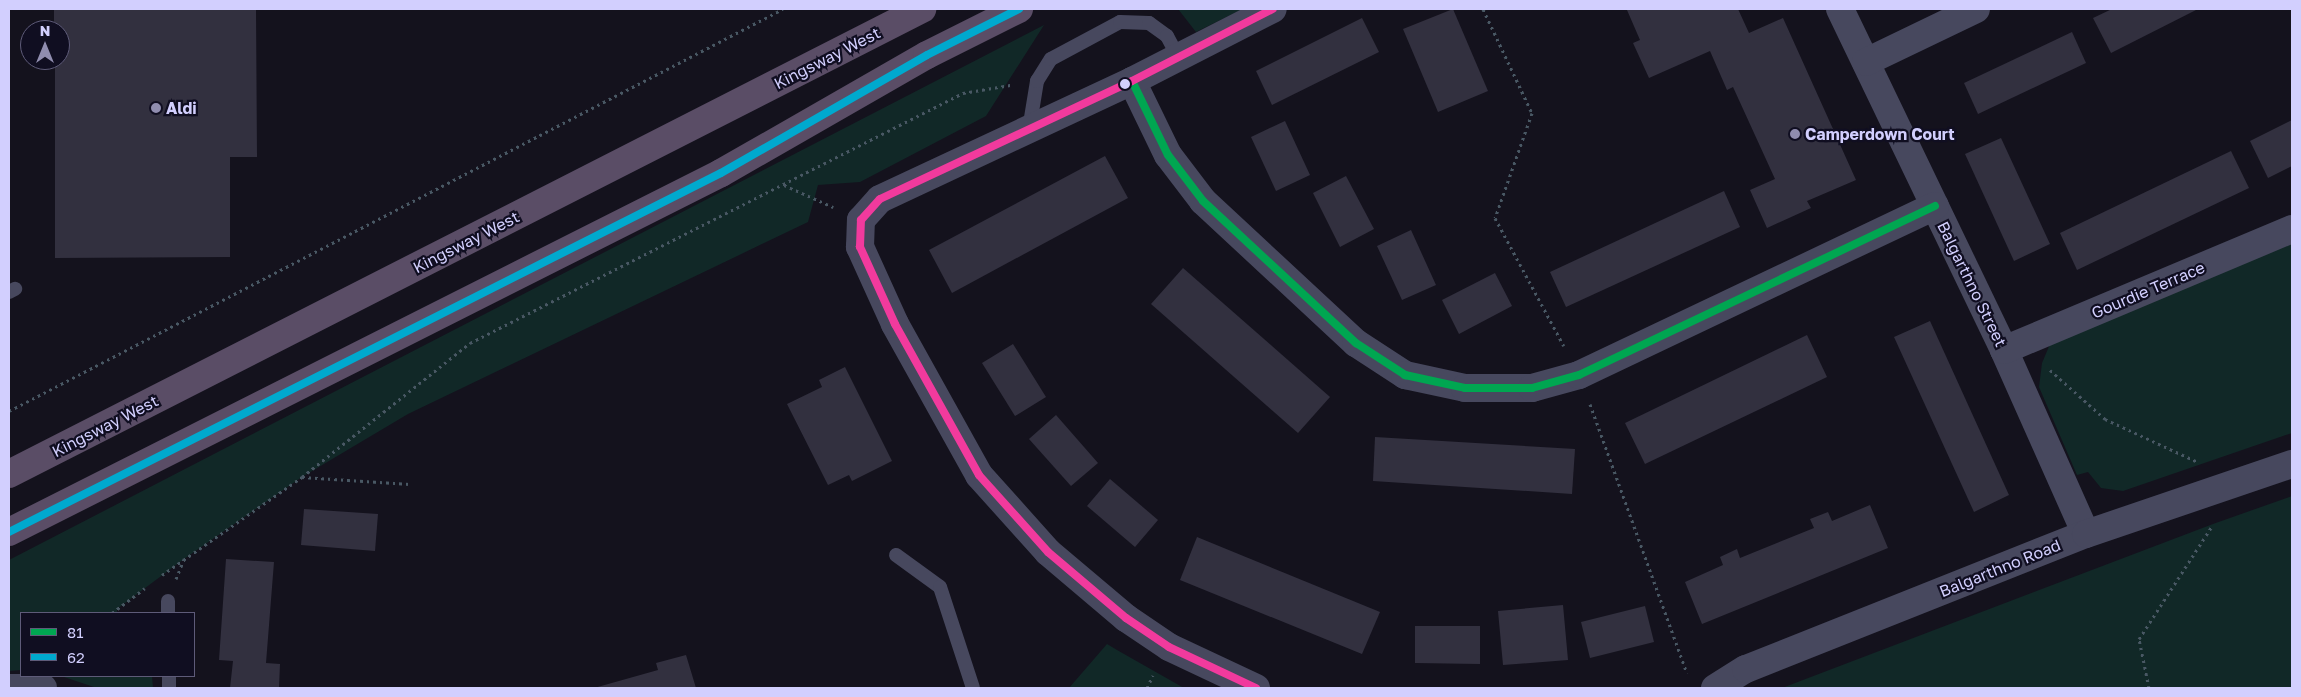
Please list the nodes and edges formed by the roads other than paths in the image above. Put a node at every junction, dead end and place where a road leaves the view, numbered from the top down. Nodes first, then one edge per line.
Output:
1 (922, 9) edge
2 (1019, 9) edge
3 (1274, 9) edge
4 (1840, 9) edge
5 (1976, 9) edge
6 (1178, 57) junction
7 (1866, 62) junction
8 (1132, 81) junction
9 (1029, 130) junction
10 (1935, 206) junction
11 (2292, 229) edge
12 (2004, 350) junction
13 (2292, 464) edge
14 (9, 474) edge
15 (9, 532) edge
16 (2086, 534) junction
17 (896, 555) dead end
18 (9, 688) edge
19 (43, 688) edge
20 (973, 688) edge
21 (1256, 688) edge
22 (1715, 688) edge

1 - 14 highway, Kingsway West
2 - 15 highway
3 - 6 street
4 - 7 street, Balgarthno Street
5 - 7 street
6 - 8 street
6 - 9 lane
7 - 10 street, Balgarthno Street
8 - 9 street
8 - 10 street
9 - 21 street
10 - 12 street, Balgarthno Street
11 - 12 street, Gourdie Terrace
12 - 16 street, Balgarthno Street
13 - 16 street, Balgarthno Road
16 - 22 street, Balgarthno Road
17 - 20 lane
18 - 19 street

